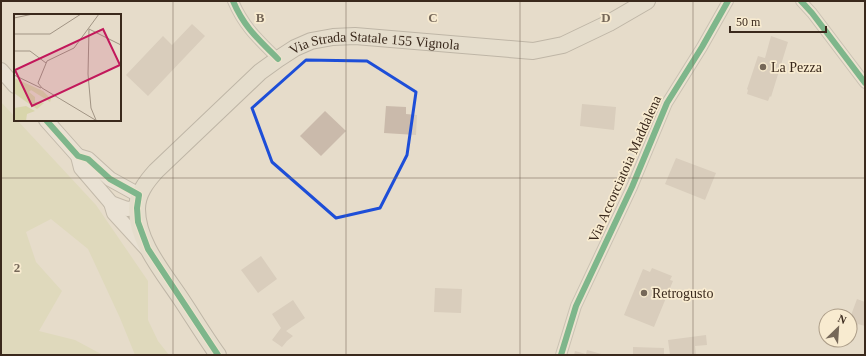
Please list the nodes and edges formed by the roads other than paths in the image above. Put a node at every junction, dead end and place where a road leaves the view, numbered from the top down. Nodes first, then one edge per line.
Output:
1 (234, 1) edge
2 (646, 1) edge
3 (728, 1) edge
4 (801, 1) edge
5 (278, 59) junction
6 (1, 70) edge
7 (865, 83) edge
8 (14, 85) edge
9 (47, 121) edge
10 (78, 156) junction
11 (138, 201) junction
12 (111, 203) junction
13 (148, 249) junction
14 (218, 355) edge
15 (561, 355) edge

1 - 5 street
2 - 5 main road, Via Strada Statale 155 Vignola
3 - 15 street, Via Accorciatoia Maddalena
4 - 7 street
5 - 11 main road, Via Strada Statale 155 Vignola
6 - 8 main road
9 - 10 main road
10 - 11 main road
10 - 12 main road
11 - 12 main road
11 - 13 main road
12 - 13 main road
13 - 14 main road

